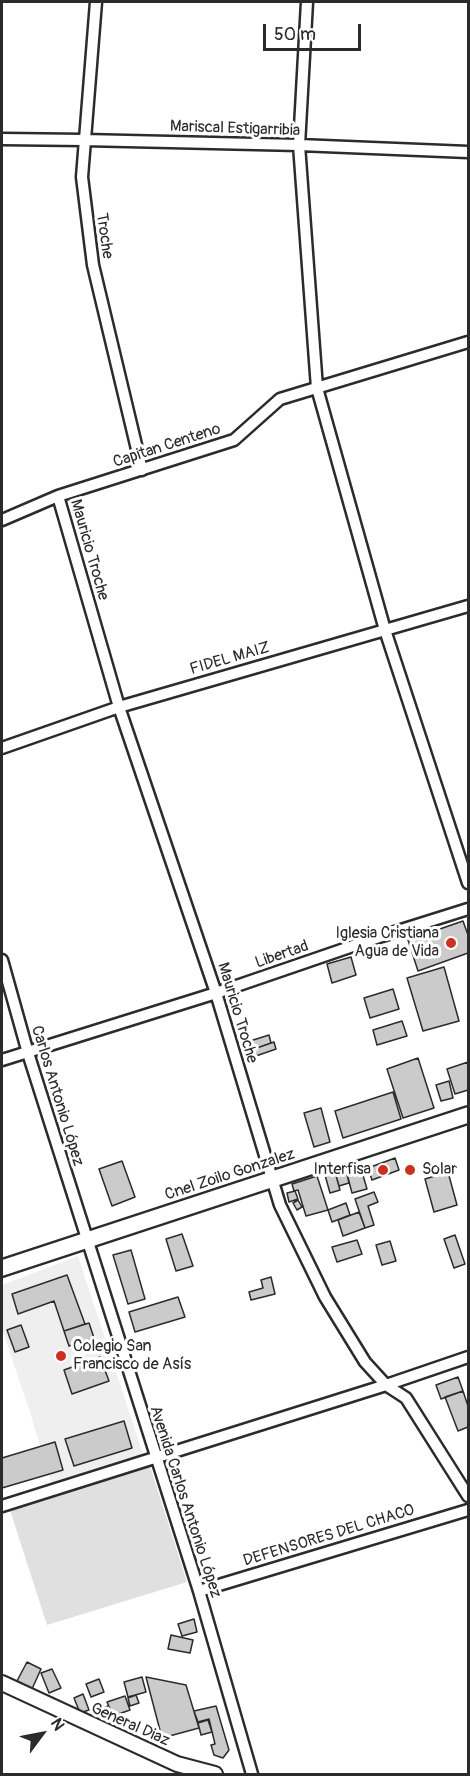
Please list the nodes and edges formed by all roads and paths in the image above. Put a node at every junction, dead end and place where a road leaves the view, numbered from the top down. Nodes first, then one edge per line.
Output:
1 (96, 2) edge
2 (307, 2) edge
3 (2, 140) edge
4 (84, 140) junction
5 (299, 145) junction
6 (468, 152) edge
7 (468, 342) edge
8 (317, 388) junction
9 (142, 470) junction
10 (58, 496) junction
11 (2, 520) edge
12 (468, 606) edge
13 (385, 630) junction
14 (119, 707) junction
15 (2, 748) edge
16 (468, 883) edge
17 (468, 909) edge
18 (2, 960) edge
19 (216, 993) junction
20 (28, 1053) junction
21 (2, 1060) edge
22 (468, 1115) edge
23 (272, 1180) junction
24 (86, 1240) junction
25 (2, 1268) edge
26 (468, 1358) edge
27 (386, 1385) junction
28 (155, 1457) junction
29 (468, 1496) edge
30 (2, 1506) edge
31 (468, 1510) edge
32 (199, 1591) junction
33 (2, 1683) edge
34 (198, 1773) edge
35 (215, 1774) edge
36 (252, 1774) edge

1 - 4 street, Troche
2 - 5 street
3 - 4 street, Mariscal Estigarribia
4 - 5 street, Mariscal Estigarribia
4 - 9 street, Troche
5 - 6 street, Mariscal Estigarribia
5 - 8 street
7 - 8 street, Capitan Centeno
8 - 9 street, Capitan Centeno
8 - 13 street
9 - 10 street, Capitan Centeno
10 - 11 street, Capitan Centeno
10 - 14 street, Mauricio Troche
12 - 13 street, FIDEL MAIZ
13 - 14 street, FIDEL MAIZ
13 - 16 street
14 - 15 street, FIDEL MAIZ
14 - 19 street, Mauricio Troche
17 - 19 street, Libertad
18 - 20 street, Carlos Antonio López
19 - 20 street, Libertad
19 - 23 street, Mauricio Troche
20 - 21 street, Libertad
20 - 24 street, Carlos Antonio López
22 - 23 main road, Cnel Zoilo Gonzalez
23 - 24 main road, Cnel Zoilo Gonzalez
23 - 27 street, Mauricio Troche
24 - 25 main road, Cnel Zoilo Gonzalez
24 - 28 street, Avenida Carlos Antonio López
26 - 27 street
27 - 28 street
27 - 29 street, Mauricio Troche
28 - 30 street
28 - 32 street, Avenida Carlos Antonio López
31 - 32 street, DEFENSORES DEL CHACO
32 - 36 street, Avenida Carlos Antonio López
33 - 34 street, General Diaz
34 - 35 street, General Diaz

